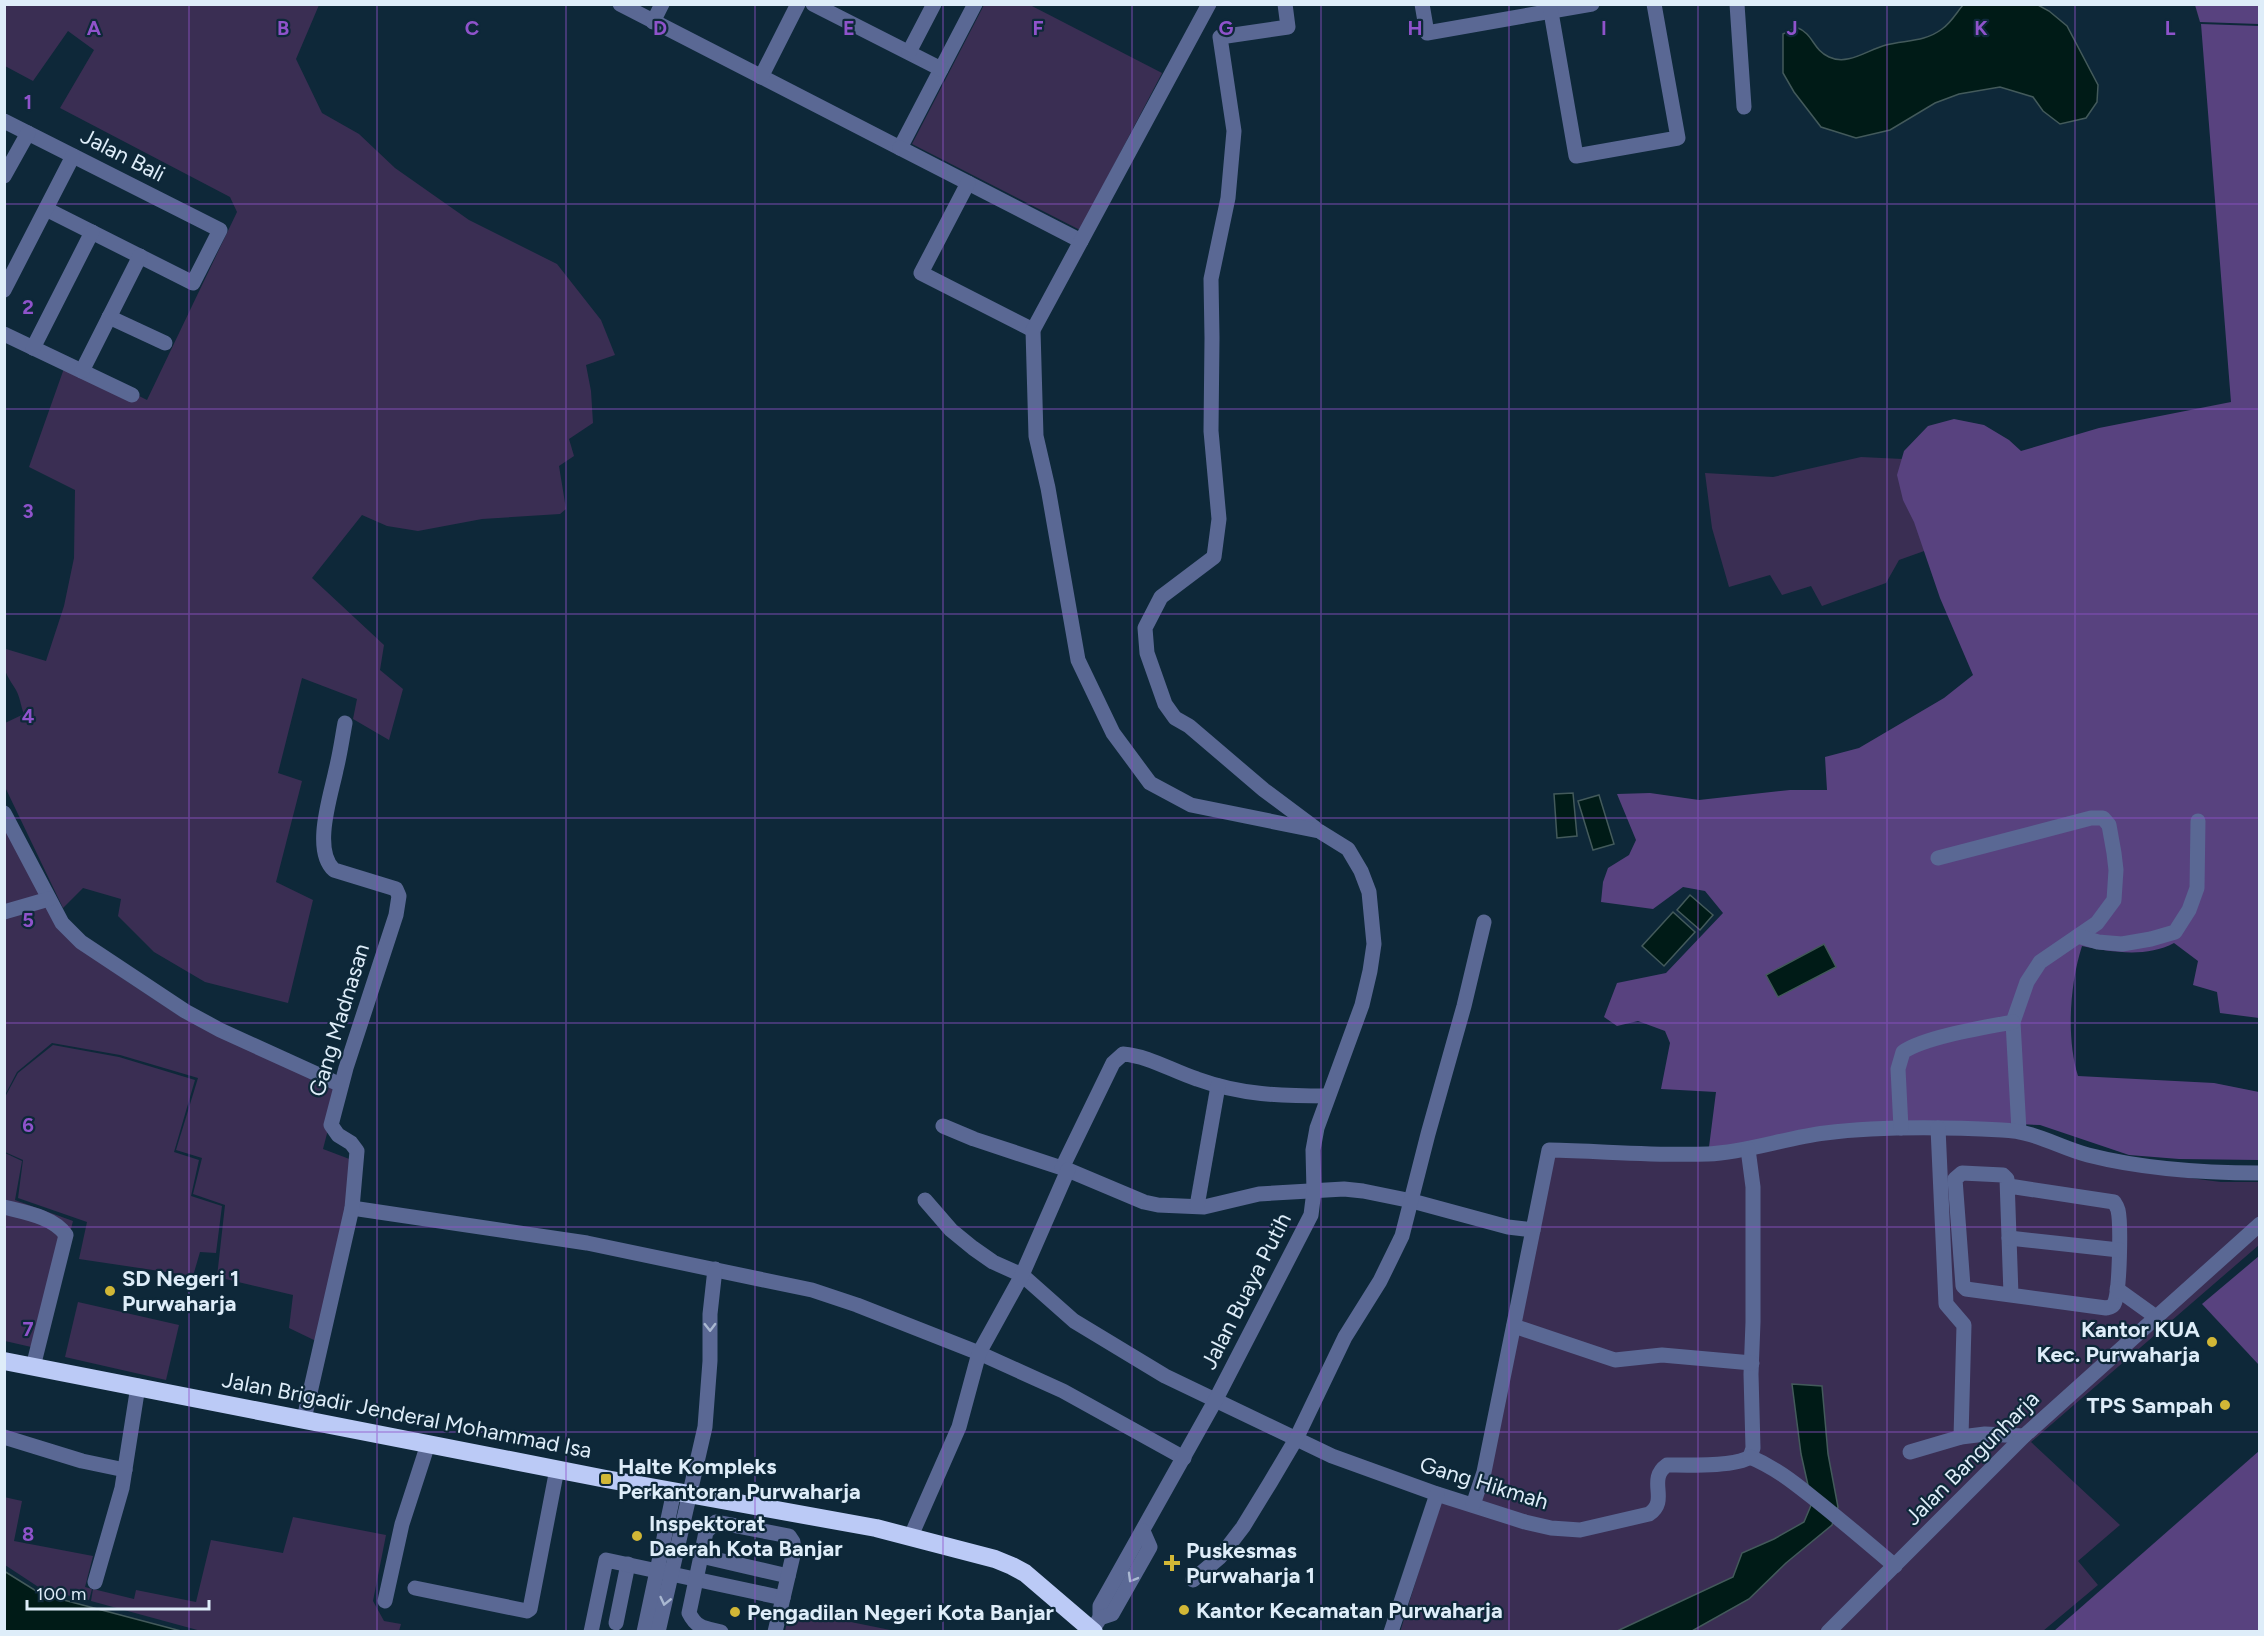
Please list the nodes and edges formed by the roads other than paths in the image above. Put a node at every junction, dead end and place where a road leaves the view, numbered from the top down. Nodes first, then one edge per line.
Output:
1 (620, 4) edge
2 (662, 4) edge
3 (798, 4) edge
4 (813, 4) edge
5 (934, 4) edge
6 (975, 4) edge
7 (1209, 4) edge
8 (1285, 4) edge
9 (1422, 4) edge
10 (1592, 4) edge
11 (1654, 4) edge
12 (1737, 4) edge
13 (1551, 12) junction
14 (653, 21) junction
15 (909, 52) junction
16 (941, 69) junction
17 (761, 77) junction
18 (1744, 107) dead end
19 (4, 121) edge
20 (28, 133) junction
21 (900, 148) junction
22 (73, 156) junction
23 (4, 176) edge
24 (968, 183) junction
25 (46, 209) junction
26 (92, 232) junction
27 (1081, 241) junction
28 (140, 256) junction
29 (4, 290) edge
30 (110, 316) junction
31 (1033, 330) junction
32 (4, 334) edge
33 (165, 343) dead end
34 (33, 348) junction
35 (82, 371) junction
36 (132, 396) dead end
37 (345, 723) dead end
38 (4, 813) edge
39 (2198, 821) dead end
40 (1319, 831) junction
41 (1938, 858) dead end
42 (49, 899) junction
43 (4, 912) edge
44 (1484, 922) dead end
45 (2078, 936) junction
46 (2013, 1022) junction
47 (341, 1085) junction
48 (1218, 1086) junction
49 (1328, 1096) junction
50 (943, 1126) dead end
51 (1901, 1128) junction
52 (1938, 1128) junction
53 (2019, 1131) junction
54 (1748, 1149) junction
55 (1065, 1169) junction
56 (2259, 1173) edge
57 (2009, 1186) junction
58 (1314, 1191) junction
59 (925, 1200) dead end
60 (1412, 1201) junction
61 (1197, 1206) junction
62 (4, 1207) edge
63 (352, 1208) junction
64 (2259, 1224) edge
65 (1533, 1230) junction
66 (2009, 1238) junction
67 (2119, 1250) junction
68 (715, 1269) junction
69 (1022, 1275) junction
70 (2117, 1290) junction
71 (2011, 1295) junction
72 (2156, 1317) junction
73 (1514, 1326) junction
74 (979, 1353) junction
75 (4, 1361) edge
76 (1752, 1363) junction
77 (33, 1367) junction
78 (138, 1386) junction
79 (1215, 1401) junction
80 (304, 1419) junction
81 (2024, 1436) junction
82 (4, 1437) edge
83 (1961, 1437) junction
84 (1296, 1439) junction
85 (428, 1444) junction
86 (1910, 1452) dead end
87 (1750, 1457) junction
88 (1184, 1458) junction
89 (557, 1469) junction
90 (125, 1470) junction
91 (681, 1493) junction
92 (1437, 1494) junction
93 (1473, 1506) junction
94 (911, 1536) junction
95 (701, 1556) junction
96 (628, 1564) junction
97 (1895, 1566) junction
98 (664, 1571) junction
99 (788, 1576) junction
100 (696, 1578) junction
101 (1193, 1580) dead end
102 (95, 1582) dead end
103 (415, 1588) dead end
104 (783, 1598) junction
105 (385, 1600) dead end
106 (616, 1623) dead end
107 (1095, 1626) edge
108 (591, 1632) edge
109 (644, 1632) edge
110 (658, 1632) edge
111 (721, 1632) edge
112 (775, 1632) edge
113 (1391, 1632) edge
114 (1828, 1632) edge

1 - 14 street
2 - 14 street
3 - 17 street
4 - 15 street
5 - 15 street
6 - 16 street
7 - 27 street
8 - 40 street, Jalan Buaya Putih
9 - 13 street
10 - 13 street
11 - 13 street
12 - 18 street
14 - 17 street
15 - 16 street
16 - 21 street
17 - 21 street
19 - 20 street, Jalan Bali
20 - 22 street, Jalan Bali
20 - 23 street
21 - 24 street
22 - 25 street
22 - 28 street, Jalan Bali
24 - 27 street
24 - 31 street
25 - 26 street
25 - 29 street
26 - 28 street
26 - 34 street
27 - 31 street
28 - 30 street
30 - 33 street
30 - 35 street
31 - 40 street
32 - 34 street
34 - 35 street
35 - 36 street
37 - 47 street, Gang Madnasan
38 - 42 street
39 - 45 street
40 - 49 street, Jalan Buaya Putih
41 - 45 street
42 - 43 street
42 - 47 street
44 - 60 street
45 - 46 street
46 - 51 street
46 - 53 street
47 - 63 street, Gang Madnasan
48 - 49 street
48 - 55 street
48 - 61 street
49 - 58 street, Jalan Buaya Putih
50 - 55 street
51 - 52 street
51 - 54 street
52 - 53 street
52 - 83 street
53 - 56 street
54 - 65 street
54 - 76 street
55 - 61 street
55 - 69 street
57 - 66 street
57 - 67 street
57 - 71 street
58 - 60 street
58 - 61 street
58 - 79 street, Jalan Buaya Putih
59 - 69 street, Gang Hikmah
60 - 65 street
60 - 84 street
62 - 77 street
63 - 68 street
63 - 80 street, Gang Madnasan
64 - 72 street, Jalan Bangunharja
65 - 73 street
66 - 67 street
66 - 71 street
67 - 70 street
68 - 74 street
68 -> 91 street
69 - 74 street
69 - 79 street, Gang Hikmah
70 - 71 street
70 - 72 street
72 - 81 street, Jalan Bangunharja
73 - 76 street
73 - 93 street
74 - 88 street
74 - 94 street
75 - 77 highway, Jalan Brigadir Jenderal Mohammad Isa
76 - 87 street
77 - 78 highway, Jalan Brigadir Jenderal Mohammad Isa
78 - 80 highway, Jalan Brigadir Jenderal Mohammad Isa
78 - 90 street
79 - 84 street, Gang Hikmah
79 - 88 street, Jalan Buaya Putih
80 - 85 highway, Jalan Brigadir Jenderal Mohammad Isa
81 - 83 street
81 - 97 street, Jalan Bangunharja
82 - 90 street
83 - 86 street
84 - 92 street, Gang Hikmah
84 - 101 street
85 - 89 highway, Jalan Brigadir Jenderal Mohammad Isa
85 - 105 street
87 - 93 street, Gang Hikmah
87 - 97 street
88 - 107 street, Jalan Buaya Putih
89 - 91 highway, Jalan Brigadir Jenderal Mohammad Isa
89 - 103 street
90 - 102 street
91 - 94 highway, Jalan Brigadir Jenderal Mohammad Isa
91 - 98 street
92 - 93 street, Gang Hikmah
92 - 113 street
94 - 107 highway, Jalan Brigadir Jenderal Mohammad Isa
95 - 99 street
95 - 99 street
95 - 100 street
96 - 98 street
96 - 106 street
96 - 108 street
97 - 114 street, Jalan Bangunharja
98 - 100 street
98 - 109 street
98 -> 110 street
99 - 104 street
100 - 104 street
100 - 111 street
104 - 112 street

